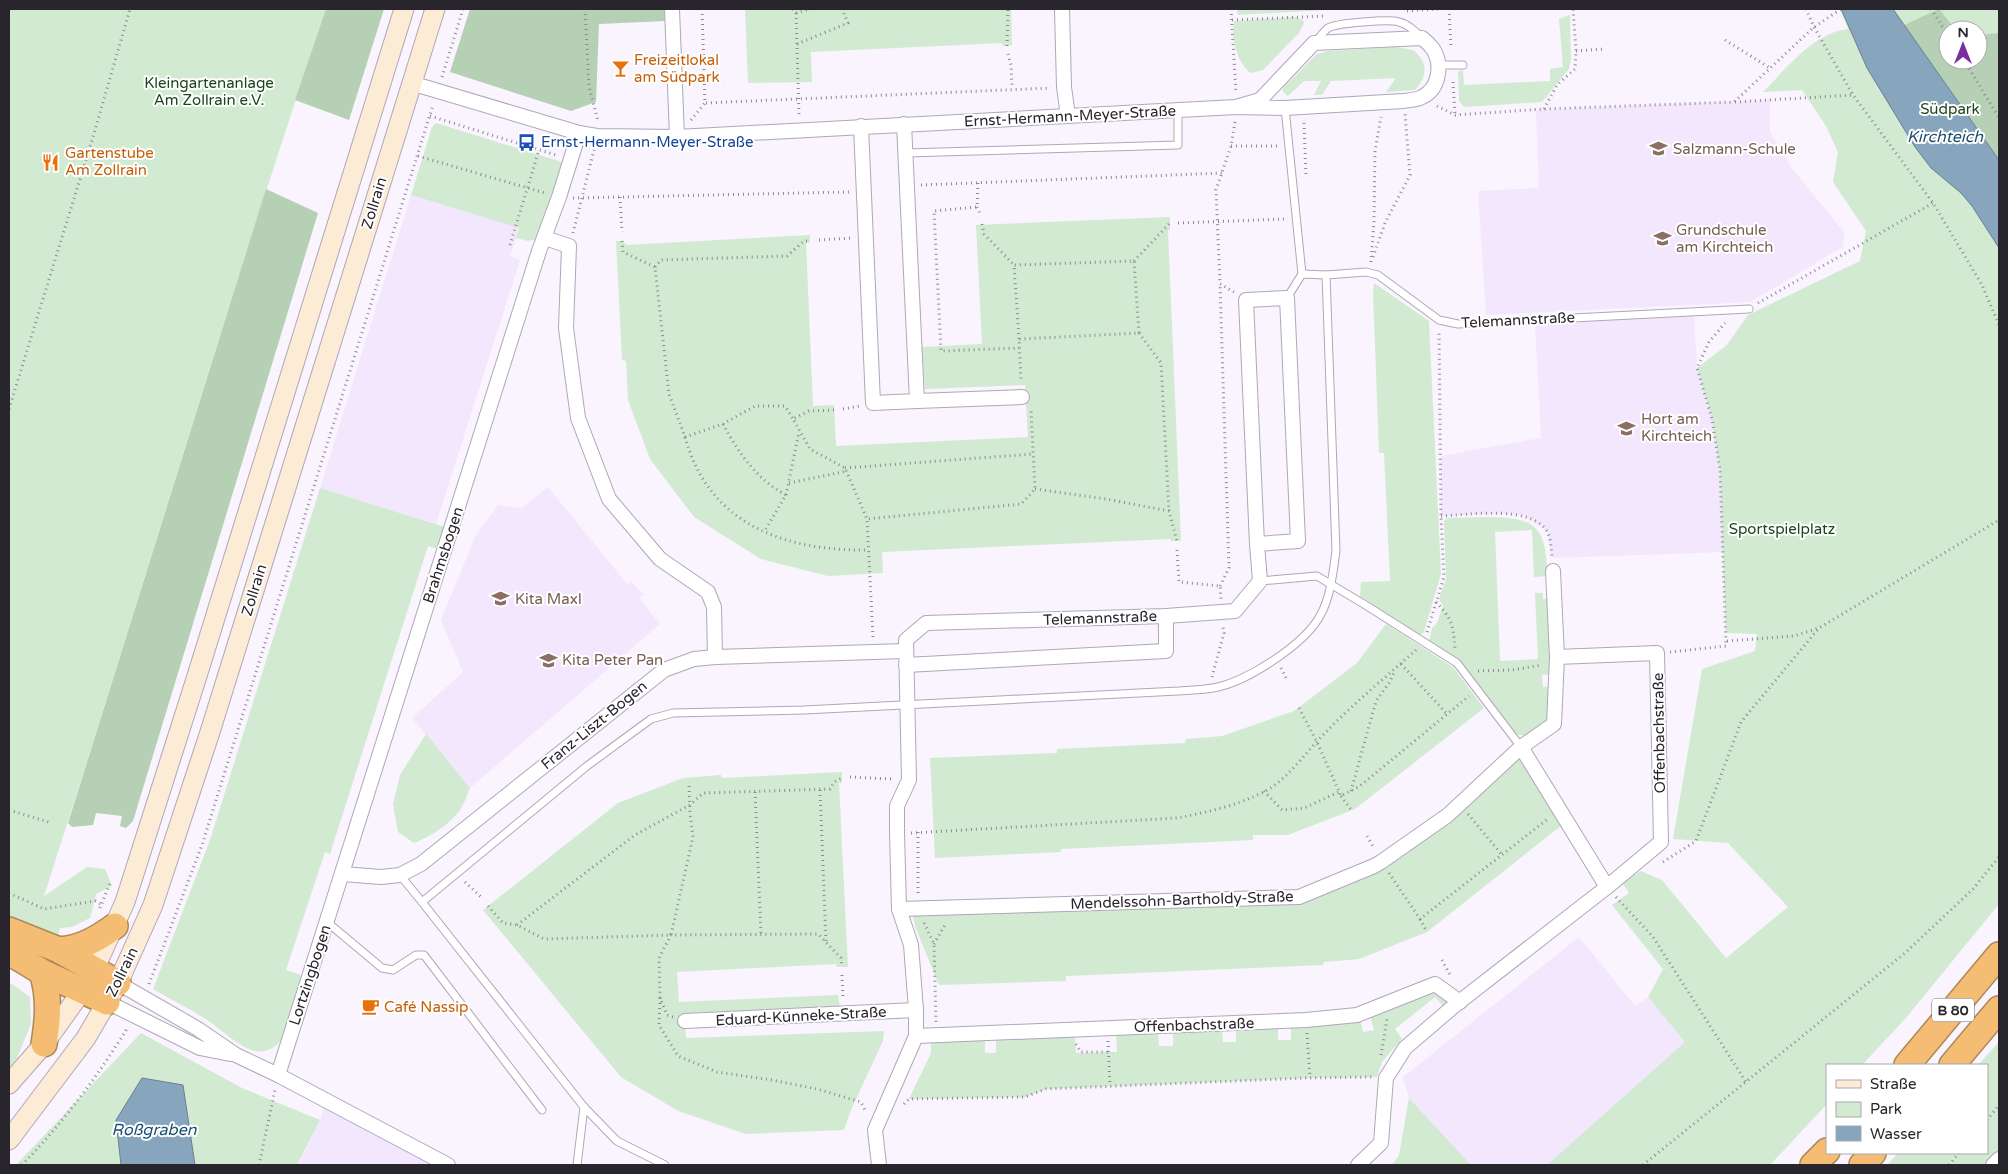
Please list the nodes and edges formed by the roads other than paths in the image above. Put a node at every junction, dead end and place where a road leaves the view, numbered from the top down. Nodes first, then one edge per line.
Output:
1 (404, 9) edge
2 (435, 9) edge
3 (672, 9) edge
4 (1062, 9) edge
5 (1438, 65) junction
6 (1463, 65) dead end
7 (383, 75) junction
8 (411, 83) junction
9 (1236, 107) junction
10 (1285, 108) junction
11 (1178, 110) junction
12 (1068, 116) junction
13 (904, 124) junction
14 (862, 126) junction
15 (579, 133) junction
16 (677, 137) junction
17 (906, 153) junction
18 (545, 238) junction
19 (1302, 274) junction
20 (1326, 275) junction
21 (1287, 298) junction
22 (1749, 309) road end
23 (1022, 396) road end
24 (917, 401) junction
25 (1257, 544) junction
26 (1553, 571) road end
27 (1260, 581) junction
28 (1331, 585) junction
29 (1166, 616) junction
30 (905, 651) junction
31 (715, 656) junction
32 (1557, 659) junction
33 (906, 665) junction
34 (907, 705) junction
35 (1521, 748) junction
36 (342, 874) junction
37 (400, 874) junction
38 (1607, 887) junction
39 (422, 902) junction
40 (899, 909) junction
41 (108, 915) junction
42 (327, 922) junction
43 (9, 930) edge
44 (59, 950) junction
45 (9, 952) edge
46 (1999, 955) edge
47 (42, 972) junction
48 (88, 980) junction
49 (112, 993) junction
50 (1460, 1002) junction
51 (1999, 1009) edge
52 (916, 1010) junction
53 (685, 1021) road end
54 (916, 1036) junction
55 (44, 1044) junction
56 (236, 1055) junction
57 (1908, 1064) edge
58 (1953, 1064) edge
59 (278, 1075) junction
60 (9, 1084) edge
61 (584, 1107) junction
62 (542, 1110) dead end
63 (9, 1140) edge
64 (1826, 1152) edge
65 (1872, 1154) edge
66 (1999, 1159) edge
67 (448, 1165) edge
68 (577, 1165) edge
69 (665, 1165) edge
70 (879, 1165) edge
71 (1358, 1165) edge
72 (1813, 1165) edge
73 (1862, 1165) edge
74 (1993, 1165) edge

1 - 7 main road, Zollrain
2 - 8 main road, Zollrain
3 - 16 street
4 - 12 street
5 - 6 lane
5 - 9 street, Ernst-Hermann-Meyer-Straße
5 - 10 street, Ernst-Hermann-Meyer-Straße
7 - 8 main road
7 - 41 main road, Zollrain
8 - 15 street, Ernst-Hermann-Meyer-Straße
8 - 49 main road, Zollrain
9 - 10 street, Ernst-Hermann-Meyer-Straße
9 - 11 street, Ernst-Hermann-Meyer-Straße
10 - 19 lane
11 - 12 street, Ernst-Hermann-Meyer-Straße
11 - 17 lane
12 - 13 street, Ernst-Hermann-Meyer-Straße
13 - 14 street, Ernst-Hermann-Meyer-Straße
13 - 17 street
14 - 16 street, Ernst-Hermann-Meyer-Straße
14 - 24 street
15 - 16 street, Ernst-Hermann-Meyer-Straße
15 - 18 street, Brahmsbogen
17 - 24 street
18 - 31 street
18 - 36 street, Brahmsbogen
19 - 20 lane, Telemannstraße
19 - 21 lane
20 - 22 lane, Telemannstraße
20 - 28 lane
21 - 25 street
21 - 25 street
23 - 24 street
25 - 27 street
26 - 32 street, Mendelssohn-Bartholdy-Straße
27 - 28 lane
27 - 29 street, Telemannstraße
28 - 34 lane
28 - 35 lane
29 - 30 street, Telemannstraße
29 - 33 street
30 - 31 street, Franz-Liszt-Bogen
30 - 33 street
31 - 37 street, Franz-Liszt-Bogen
32 - 35 street, Mendelssohn-Bartholdy-Straße
32 - 38 street, Offenbachstraße
33 - 34 street
34 - 39 lane
34 - 40 street
35 - 38 street
35 - 40 street, Mendelssohn-Bartholdy-Straße
36 - 37 street, Franz-Liszt-Bogen
36 - 42 street, Lortzingbogen
37 - 39 lane
38 - 50 street, Offenbachstraße
39 - 61 lane
40 - 52 street
41 - 44 highway
41 - 48 main road, Zollrain
42 - 59 street, Lortzingbogen
42 - 62 lane
43 - 44 highway
44 - 48 highway
45 - 47 highway
46 - 57 highway, B 80
47 - 48 highway
47 - 55 highway
48 - 49 highway
48 - 55 main road, Zollrain
49 - 56 street
49 - 56 street
49 - 63 main road, Zollrain
50 - 54 street, Offenbachstraße
50 - 71 street, Offenbachstraße
51 - 58 highway, B 80
52 - 53 street, Eduard-Künneke-Straße
52 - 54 street
54 - 70 street
55 - 60 main road, Zollrain
56 - 59 street
59 - 67 street
61 - 68 lane
61 - 69 lane
64 - 72 highway
65 - 73 highway
66 - 74 street

